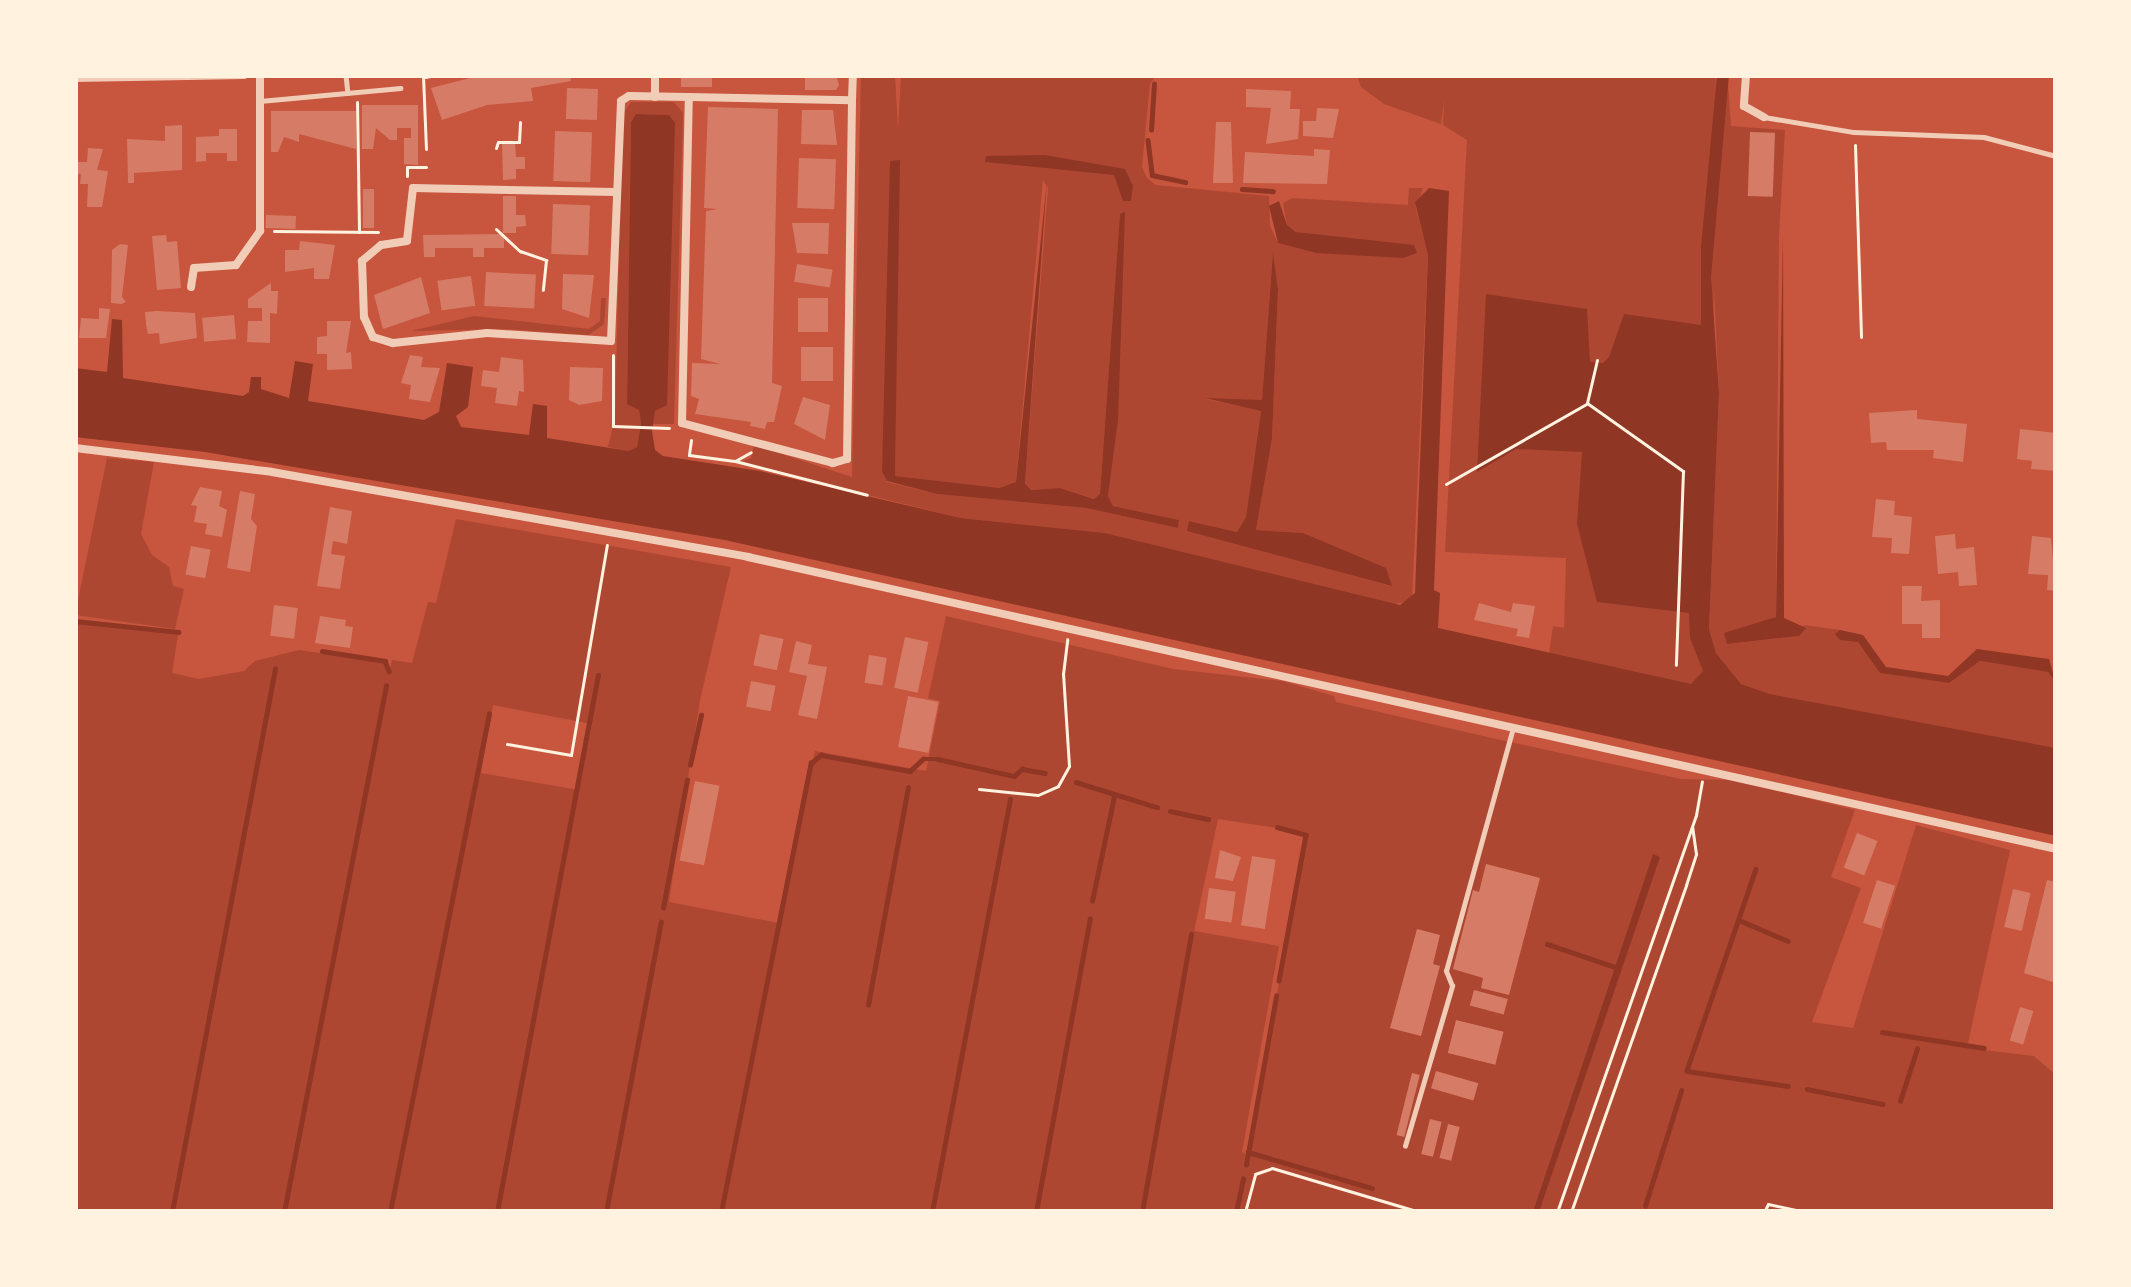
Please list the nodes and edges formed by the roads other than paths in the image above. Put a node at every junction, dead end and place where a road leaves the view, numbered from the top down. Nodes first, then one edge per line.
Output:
1 (244, 75) edge
2 (260, 75) edge
3 (346, 75) edge
4 (655, 75) edge
5 (854, 75) edge
6 (1746, 75) edge
7 (75, 78) edge
8 (400, 88) dead end
9 (348, 95) junction
10 (655, 97) junction
11 (689, 97) junction
12 (852, 100) junction
13 (260, 101) junction
14 (1764, 118) joint
15 (2056, 156) edge
16 (614, 192) junction
17 (191, 287) dead end
18 (75, 448) edge
19 (1513, 728) junction
20 (2056, 849) edge
21 (1406, 1146) dead end

1 - 7 street
2 - 13 street
3 - 9 lane
4 - 10 street
5 - 12 street
6 - 14 street
8 - 9 lane
9 - 13 lane
10 - 11 street
10 - 16 street
11 - 12 street
11 - 12 street
13 - 17 street
14 - 15 lane
16 - 16 street
18 - 19 street
19 - 20 street
19 - 21 lane

